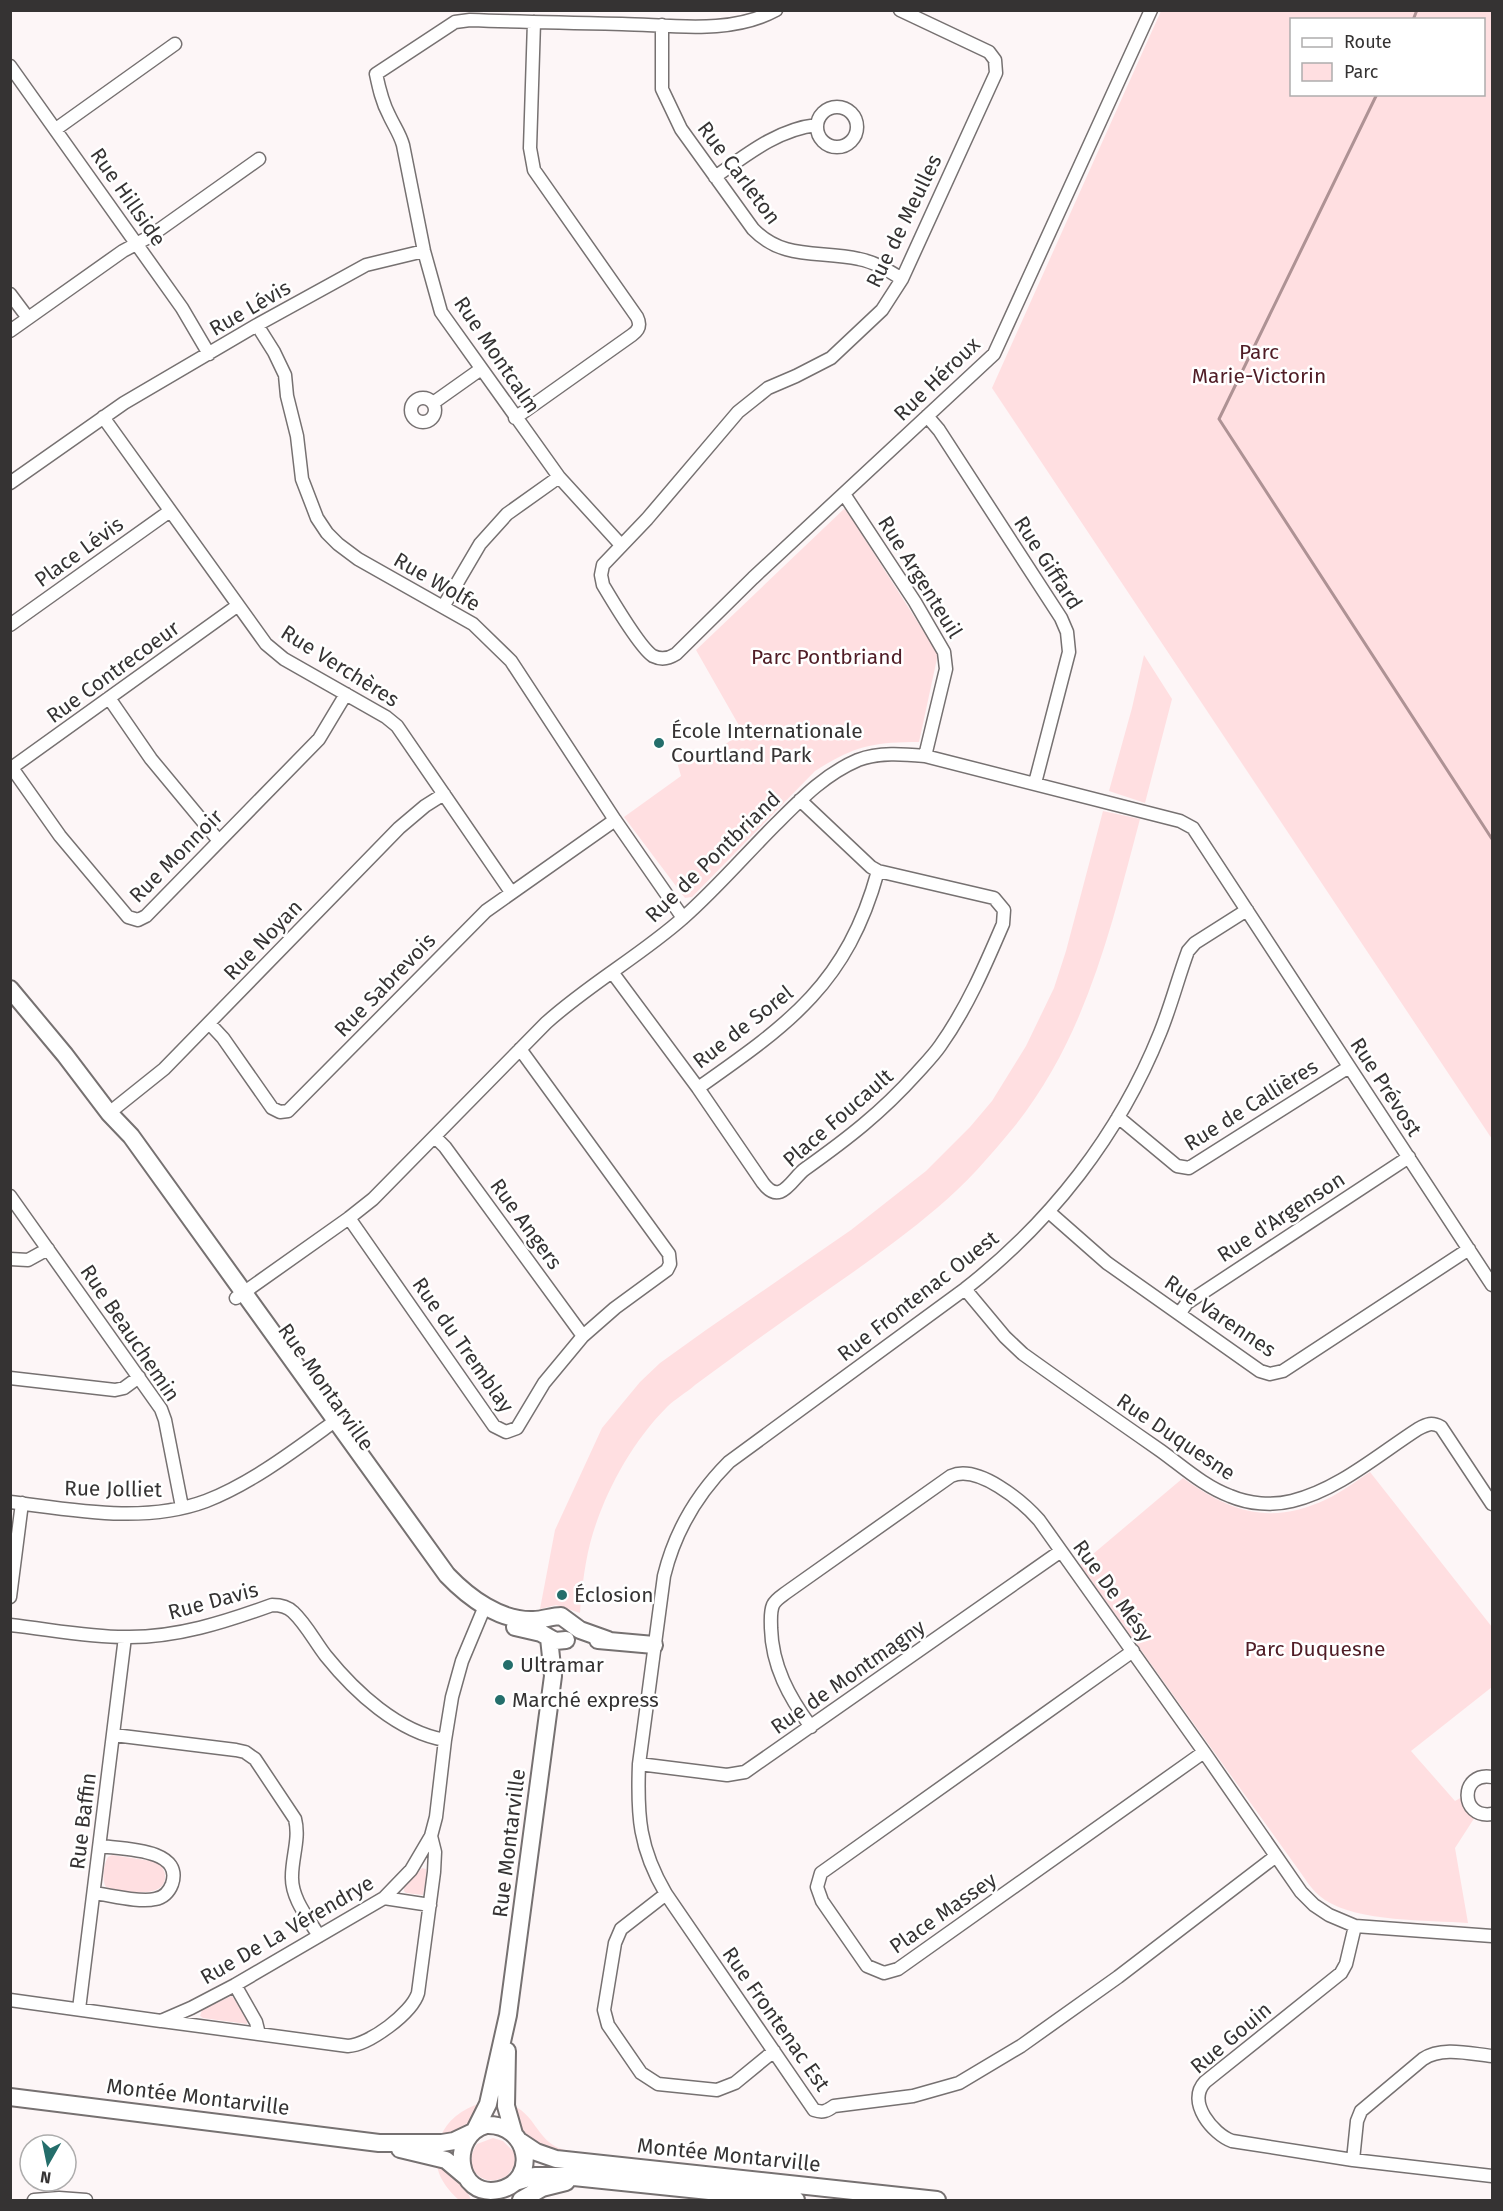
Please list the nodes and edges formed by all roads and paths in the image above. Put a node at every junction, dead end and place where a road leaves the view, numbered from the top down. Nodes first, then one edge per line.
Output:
1 (776, 10) edge
2 (900, 10) edge
3 (1151, 10) edge
4 (469, 15) edge
5 (534, 22) junction
6 (662, 25) junction
7 (175, 44) dead end
8 (10, 66) edge
9 (817, 125) dead end
10 (56, 129) junction
11 (259, 159) dead end
12 (715, 177) junction
13 (136, 243) junction
14 (424, 251) junction
15 (902, 279) junction
16 (10, 294) edge
17 (28, 318) junction
18 (257, 325) junction
19 (10, 331) edge
20 (208, 354) junction
21 (481, 369) junction
22 (433, 403) dead end
23 (927, 416) junction
24 (103, 417) junction
25 (515, 417) junction
26 (559, 477) junction
27 (10, 483) edge
28 (844, 494) junction
29 (170, 511) junction
30 (621, 545) junction
31 (237, 606) junction
32 (443, 607) junction
33 (10, 625) edge
34 (656, 658) joint
35 (346, 694) junction
36 (109, 698) junction
37 (925, 756) junction
38 (11, 768) edge
39 (1035, 783) junction
40 (444, 794) junction
41 (800, 800) junction
42 (615, 820) junction
43 (219, 841) junction
44 (878, 871) junction
45 (511, 892) junction
46 (1247, 910) junction
47 (683, 918) junction
48 (612, 972) junction
49 (10, 989) edge
50 (209, 1023) junction
51 (520, 1048) junction
52 (1349, 1067) junction
53 (698, 1088) junction
54 (109, 1113) junction
55 (1118, 1117) junction
56 (435, 1137) junction
57 (1409, 1157) junction
58 (10, 1196) edge
59 (1049, 1212) junction
60 (349, 1218) junction
61 (48, 1249) junction
62 (1469, 1249) junction
63 (10, 1259) edge
64 (1492, 1286) edge
65 (965, 1289) junction
66 (239, 1295) junction
67 (1179, 1314) junction
68 (583, 1336) junction
69 (139, 1377) junction
70 (10, 1378) edge
71 (331, 1424) junction
72 (16, 1503) edge
73 (1492, 1504) edge
74 (182, 1508) junction
75 (1060, 1551) junction
76 (10, 1597) edge
77 (483, 1610) junction
78 (10, 1625) edge
79 (565, 1630) junction
80 (125, 1637) junction
81 (548, 1637) junction
82 (654, 1645) junction
83 (1132, 1651) junction
84 (553, 1676) junction
85 (811, 1727) junction
86 (114, 1735) junction
87 (445, 1740) junction
88 (1204, 1752) junction
89 (639, 1764) junction
90 (1492, 1775) edge
91 (1492, 1814) edge
92 (431, 1836) junction
93 (100, 1846) junction
94 (1276, 1856) junction
95 (94, 1893) junction
96 (666, 1894) junction
97 (384, 1898) junction
98 (430, 1905) junction
99 (1355, 1926) junction
100 (319, 1936) junction
101 (1492, 1936) edge
102 (235, 1985) junction
103 (10, 2000) edge
104 (79, 2009) junction
105 (508, 2015) junction
106 (161, 2020) junction
107 (259, 2034) junction
108 (774, 2051) junction
109 (1492, 2056) edge
110 (10, 2097) edge
111 (474, 2131) junction
112 (517, 2138) junction
113 (380, 2143) junction
114 (1353, 2160) junction
115 (1492, 2176) edge
116 (466, 2178) junction
117 (609, 2181) junction
118 (512, 2184) junction
119 (34, 2200) edge
120 (71, 2200) edge
121 (86, 2200) edge
122 (475, 2200) edge
123 (498, 2200) edge
124 (521, 2200) edge
125 (796, 2200) edge
126 (938, 2200) edge

1 - 6 street
2 - 15 street, Rue de Meulles
3 - 23 street, Rue Héroux
4 - 5 street
4 - 14 street, Rue Montcalm
5 - 6 street
5 - 25 street
6 - 12 street, Rue Carleton
7 - 10 street
8 - 10 street, Rue Hillside
9 - 12 street
10 - 13 street, Rue Hillside
11 - 13 street
12 - 15 street, Rue Carleton
13 - 17 street
13 - 20 street, Rue Hillside
14 - 18 street, Rue Lévis
14 - 21 street, Rue Montcalm
15 - 30 street, Rue de Meulles
16 - 17 street
17 - 19 street
18 - 20 street, Rue Lévis
18 - 32 street, Rue Wolfe
20 - 24 street, Rue Lévis
21 - 22 street
21 - 25 street, Rue Montcalm
23 - 28 street, Rue Héroux
23 - 39 street, Rue Giffard
24 - 27 street
24 - 29 street, Rue Verchères
25 - 26 street, Rue Montcalm
26 - 30 street, Rue Montcalm
26 - 32 street
28 - 34 street, Rue Héroux
28 - 37 street, Rue Argenteuil
29 - 31 street, Rue Verchères
29 - 33 street, Place Lévis
30 - 34 street, Rue de Meulles
31 - 35 street, Rue Verchères
31 - 36 street, Rue Contrecoeur
32 - 42 street, Rue Wolfe
35 - 40 street, Rue Verchères
35 - 43 street, Rue Monnoir
36 - 38 street, Rue Contrecoeur
36 - 43 street
37 - 39 street, Rue de Pontbriand
37 - 41 street, Rue de Pontbriand
38 - 43 street, Rue Monnoir
39 - 46 street, Rue de Pontbriand
40 - 45 street, Rue Verchères
40 - 50 street, Rue Noyan
41 - 44 street, Place Foucault
41 - 47 street, Rue de Pontbriand
42 - 45 street, Rue Sabrevois
42 - 47 street, Rue Wolfe
44 - 53 street, Rue de Sorel
44 - 53 street, Place Foucault
45 - 50 street, Rue Sabrevois
46 - 52 street, Rue Prévost
46 - 55 street, Rue Frontenac Ouest
47 - 48 street, Rue de Pontbriand
48 - 51 street, Rue de Pontbriand
48 - 53 street, Place Foucault
49 - 54 street, Rue Montarville
50 - 54 street, Rue Noyan
51 - 56 street, Rue de Pontbriand
51 - 68 street, Rue du Tremblay
52 - 55 street, Rue de Callières
52 - 57 street, Rue Prévost
54 - 66 street, Rue Montarville
55 - 59 street, Rue Frontenac Ouest
56 - 60 street, Rue de Pontbriand
56 - 68 street, Rue Angers
57 - 62 street, Rue Prévost
57 - 67 street, Rue d'Argenson
58 - 61 street, Rue Beauchemin
59 - 65 street, Rue Frontenac Ouest
59 - 67 street, Rue Varennes
60 - 66 street, Rue de Pontbriand
60 - 68 street, Rue du Tremblay
61 - 63 street
61 - 69 street, Rue Beauchemin
62 - 64 street, Rue Prévost
62 - 67 street, Rue Varennes
65 - 73 street, Rue Duquesne
65 - 82 street, Rue Frontenac Ouest
66 - 71 street, Rue Montarville
69 - 70 street
69 - 74 street, Rue Beauchemin
71 - 74 street, Rue Jolliet
71 - 77 street, Rue Montarville
72 - 74 street, Rue Jolliet
72 - 76 street
75 - 83 street, Rue De Mésy
75 - 85 street, Rue de Montmagny
75 - 85 street, Rue De Mésy
77 - 79 street, Rue Montarville
77 - 81 street, Rue Montarville
77 - 87 street, Rue De La Vérendrye
78 - 80 street, Rue Davis
79 - 81 street, Rue Montarville
79 - 82 street
79 - 84 street, Rue Montarville
80 - 86 street, Rue Baffin
80 - 87 street, Rue Davis
81 - 84 street, Rue Montarville
82 - 89 street, Rue Frontenac Est
83 - 88 street, Rue De Mésy
83 - 88 street, Place Massey
84 - 105 street, Rue Montarville
85 - 89 street, Rue de Montmagny
86 - 93 street, Rue Baffin
86 - 100 street
87 - 92 street, Rue De La Vérendrye
88 - 94 street, Rue De Mésy
89 - 96 street, Rue Frontenac Est
90 - 91 street
92 - 97 street, Rue De La Vérendrye
92 - 98 street
93 - 95 street, Rue Baffin
93 - 95 street
94 - 99 street, Rue De Mésy
94 - 108 street, Rue Frontenac Est
95 - 104 street, Rue Baffin
96 - 108 street, Rue Frontenac Est
96 - 108 street
97 - 98 street
97 - 100 street, Rue De La Vérendrye
98 - 107 street
99 - 101 street, Rue De Mésy
99 - 114 street, Rue Gouin
100 - 102 street, Rue De La Vérendrye
102 - 106 street, Rue De La Vérendrye
102 - 107 street
103 - 104 street
104 - 106 street
105 - 111 street, Rue Montarville
105 - 112 street, Rue Montarville
106 - 107 street
109 - 114 street
110 - 113 street, Montée Montarville
111 - 112 street
111 - 113 street, Montée Montarville
111 - 116 street
112 - 118 street
112 - 126 street, Montée Montarville
113 - 116 street, Montée Montarville
114 - 115 street, Rue Gouin
116 - 118 street
116 - 122 street
117 - 118 street, Montée Montarville
117 - 124 street
117 - 125 street, Montée Montarville
118 - 123 street
119 - 120 street
120 - 121 street

